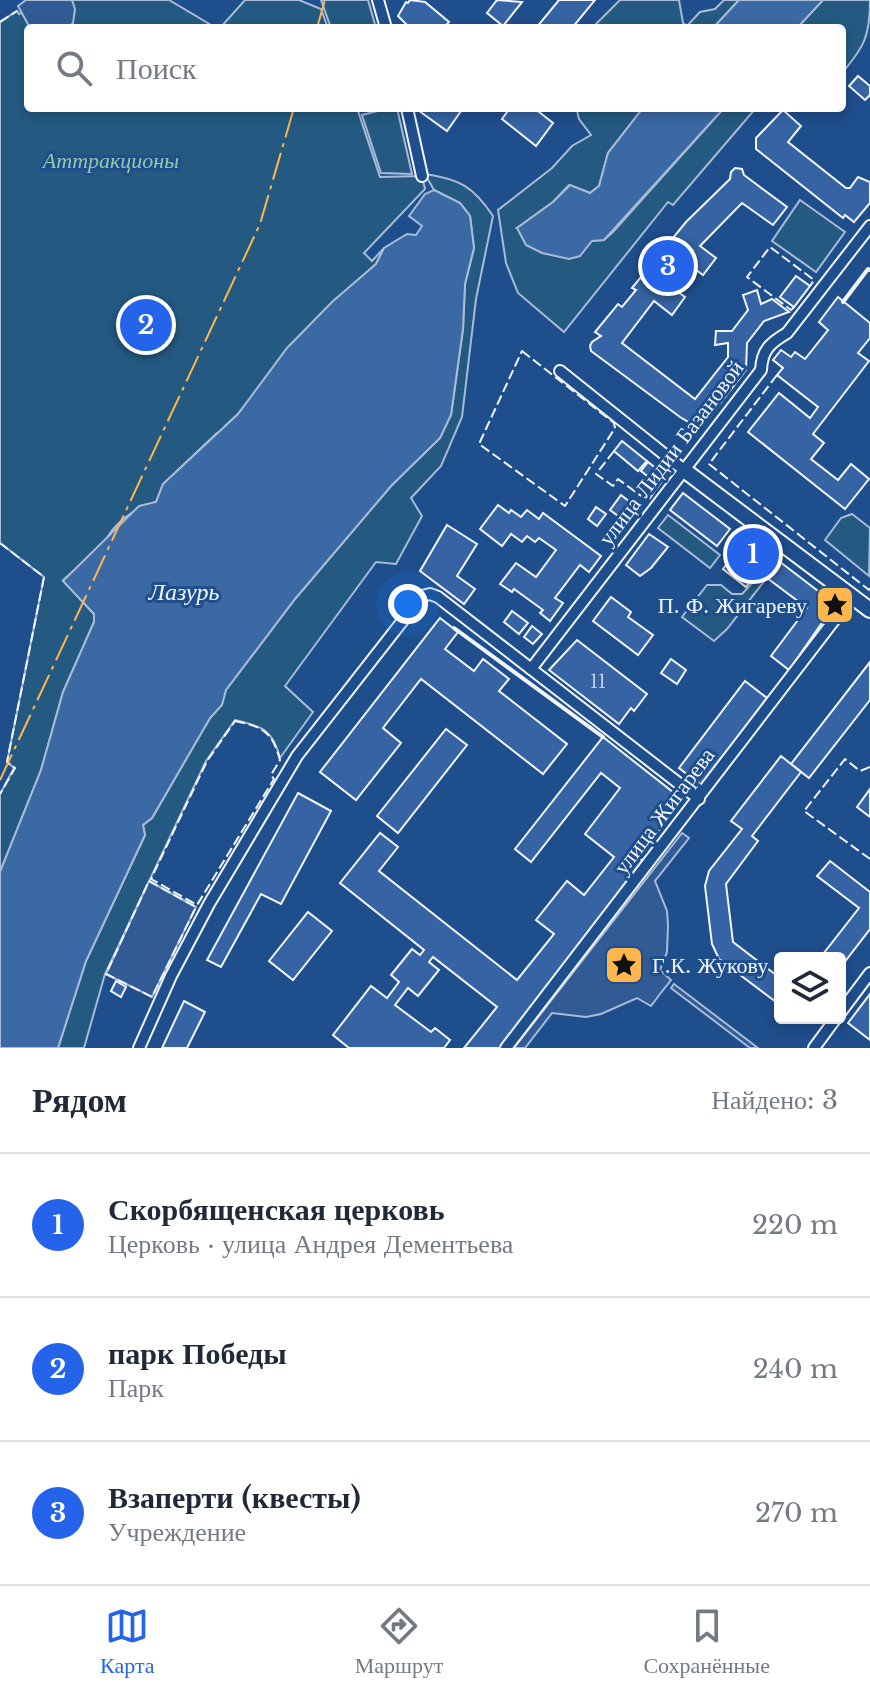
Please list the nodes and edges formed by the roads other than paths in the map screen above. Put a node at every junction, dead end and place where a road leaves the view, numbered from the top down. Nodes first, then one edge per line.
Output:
1 (378, 0) edge
2 (385, 24) edge
3 (408, 112) edge
4 (422, 176) dead end
5 (870, 226) edge
6 (560, 371) dead end
7 (684, 470) junction
8 (864, 603) edge
9 (531, 669) junction
10 (699, 799) junction
11 (870, 973) edge
12 (846, 1005) edge
13 (832, 1024) edge
14 (139, 1048) edge
15 (506, 1048) edge
16 (814, 1048) edge

1 - 2 street
3 - 4 street
5 - 7 street, улица Лидии Базановой
6 - 7 street
7 - 8 street
7 - 9 street, улица Лидии Базановой
8 - 10 street, улица Жигарева
9 - 10 street
9 - 14 street
10 - 15 street, улица Жигарева
11 - 12 street
13 - 16 street

